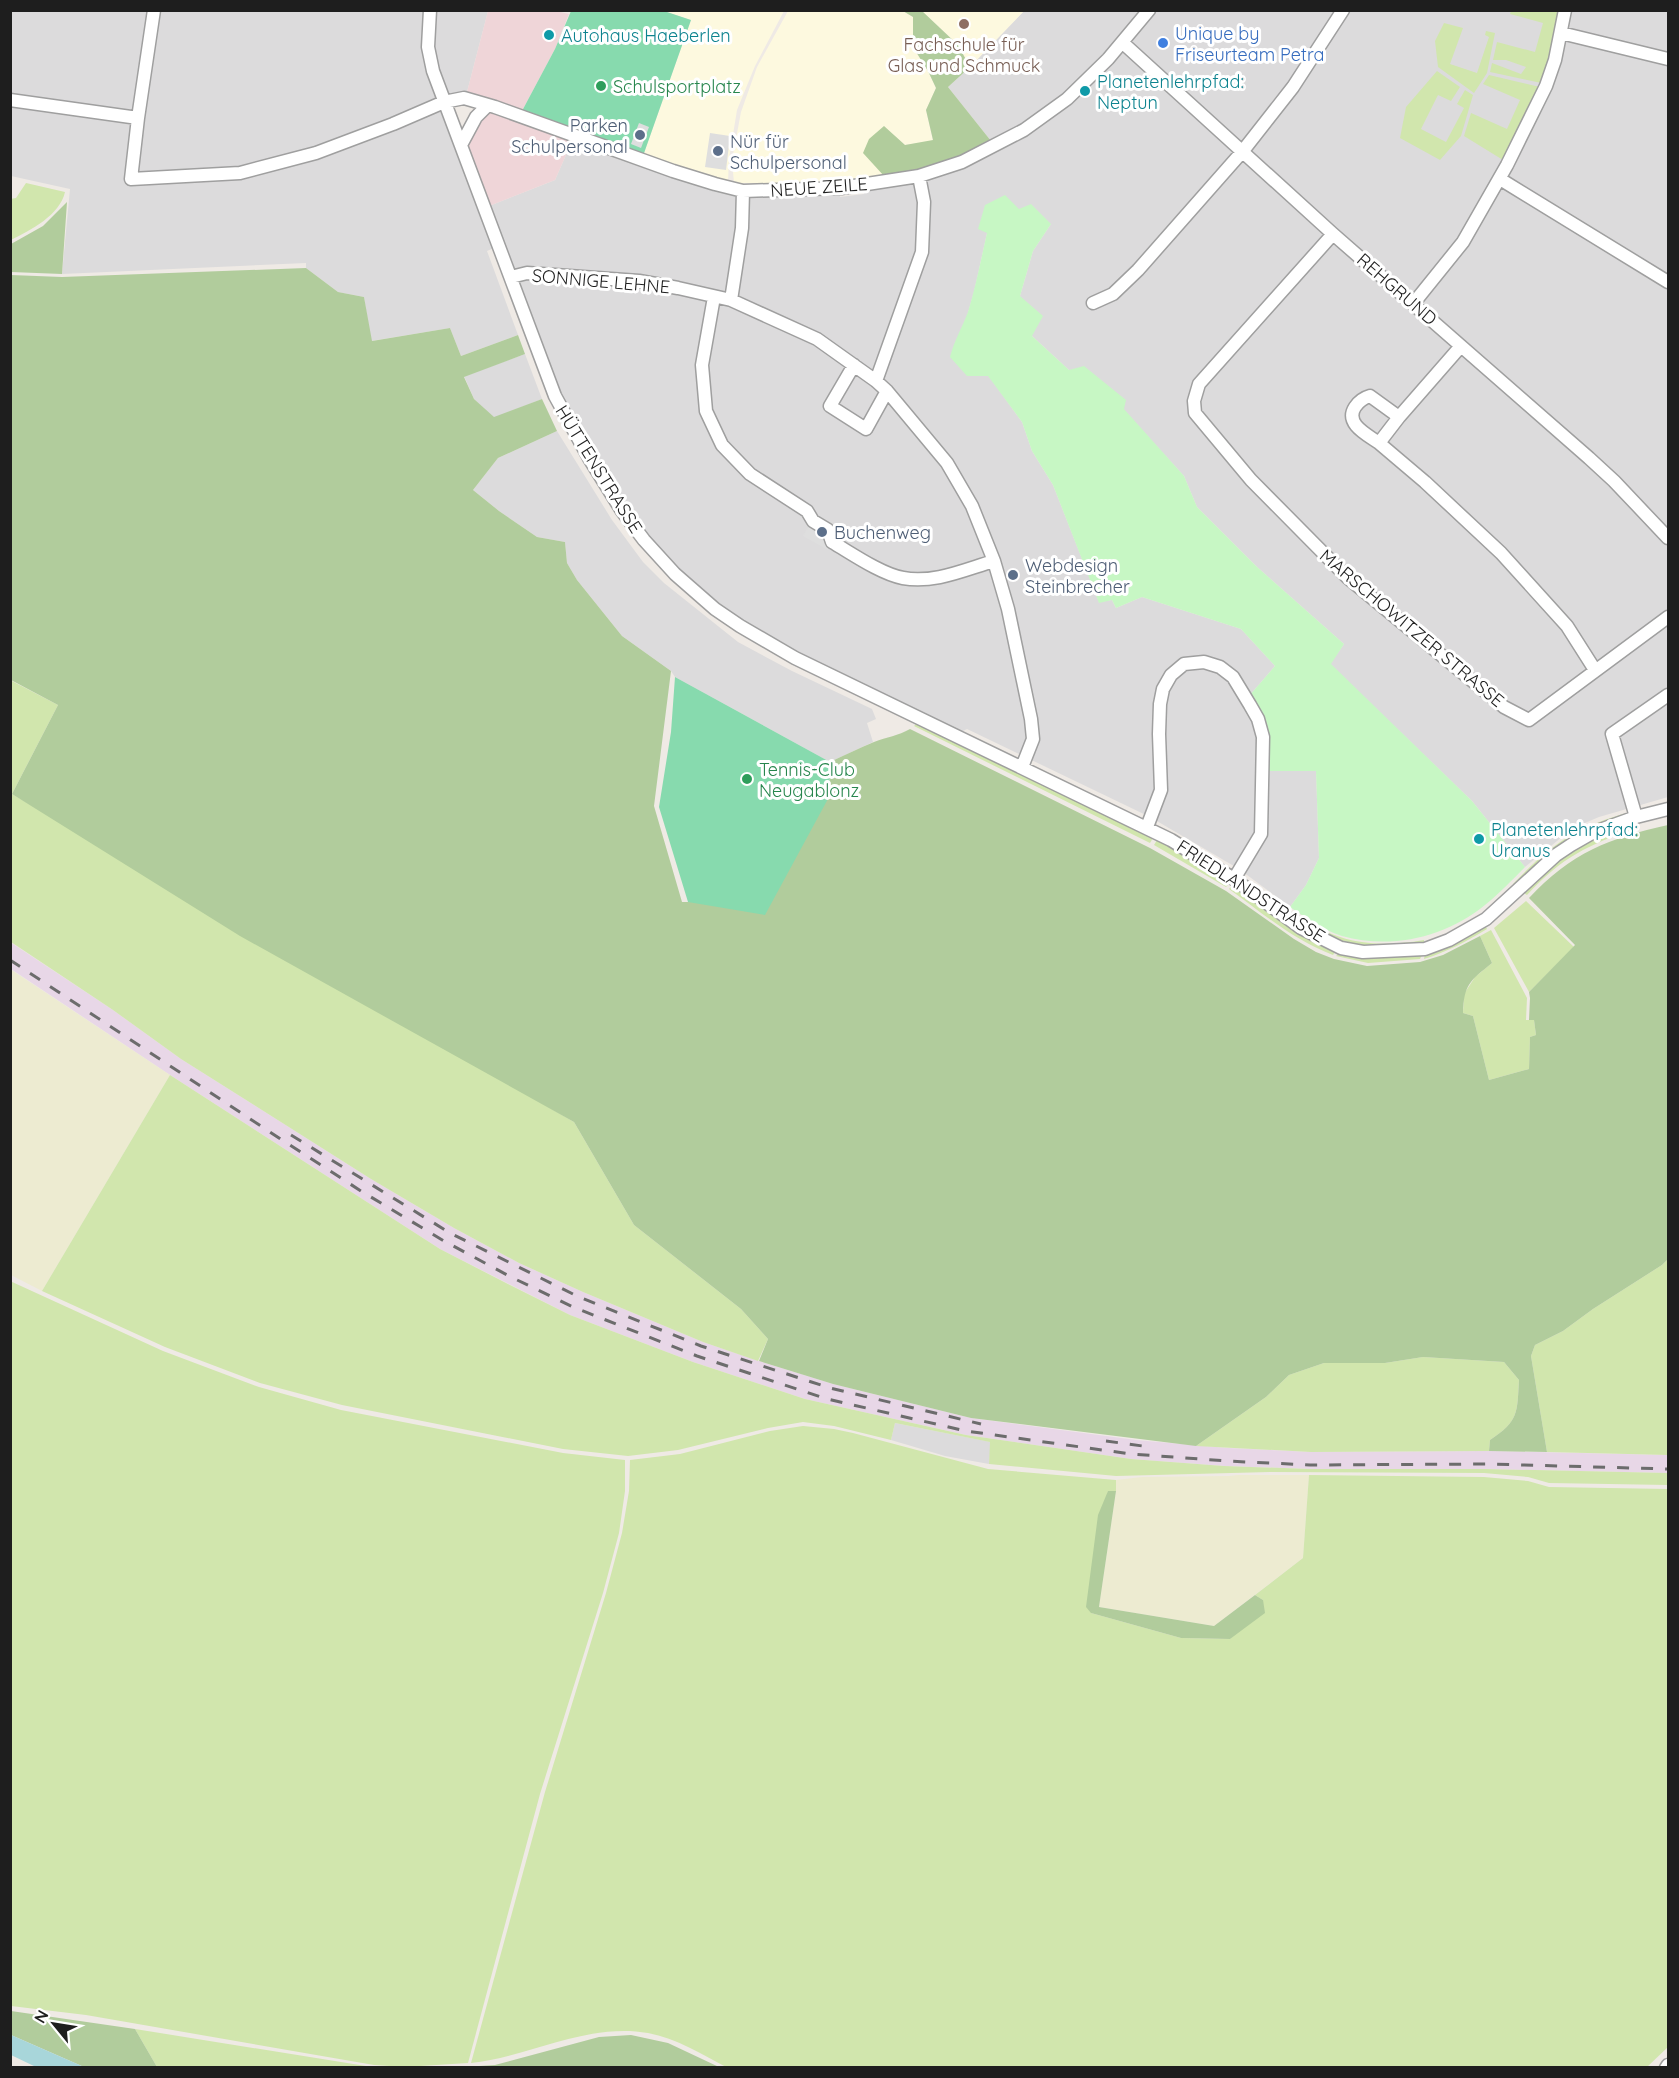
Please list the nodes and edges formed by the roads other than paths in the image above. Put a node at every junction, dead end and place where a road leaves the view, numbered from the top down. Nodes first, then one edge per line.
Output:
1 (154, 10) edge
2 (430, 10) edge
3 (1343, 10) edge
4 (1565, 10) edge
5 (1146, 12) edge
6 (1561, 33) junction
7 (1123, 43) junction
8 (1668, 58) edge
9 (10, 100) edge
10 (444, 102) junction
11 (488, 105) junction
12 (138, 118) junction
13 (461, 145) junction
14 (1242, 152) junction
15 (919, 176) junction
16 (1500, 179) junction
17 (743, 191) junction
18 (1333, 234) junction
19 (511, 277) junction
20 (1668, 282) edge
21 (714, 297) junction
22 (731, 300) junction
23 (1093, 303) dead end
24 (1413, 304) junction
25 (1461, 346) junction
26 (854, 365) junction
27 (876, 381) junction
28 (887, 391) junction
29 (1399, 417) junction
30 (1379, 443) junction
31 (1668, 538) edge
32 (994, 561) junction
33 (1668, 617) edge
34 (1594, 670) junction
35 (1668, 695) edge
36 (1022, 767) junction
37 (1668, 809) edge
38 (1635, 817) junction
39 (1147, 827) junction
40 (1234, 879) junction

1 - 12 street
2 - 10 street, HÜTTENSTRASSE
3 - 14 street
4 - 6 street
5 - 7 street, NEUE ZEILE
6 - 8 street
6 - 16 street
7 - 14 street, REHGRUND
7 - 15 street, NEUE ZEILE
9 - 12 street
10 - 11 street, NEUE ZEILE
10 - 12 street
10 - 13 street, HÜTTENSTRASSE
11 - 13 street
11 - 17 street, NEUE ZEILE
13 - 19 street, HÜTTENSTRASSE
14 - 18 street, REHGRUND
14 - 23 street
15 - 17 street, NEUE ZEILE
15 - 27 street
16 - 20 street
16 - 24 street
17 - 22 street
18 - 24 street, REHGRUND
18 - 34 street, MARSCHOWITZER STRASSE
19 - 21 street, SONNIGE LEHNE
19 - 36 street, HÜTTENSTRASSE
21 - 22 street, SONNIGE LEHNE
21 - 32 street
22 - 26 street, SONNIGE LEHNE
24 - 25 street, REHGRUND
25 - 29 street
25 - 31 street, REHGRUND
26 - 27 street, SONNIGE LEHNE
26 - 28 street
27 - 28 street, SONNIGE LEHNE
28 - 32 street, SONNIGE LEHNE
29 - 30 street
29 - 30 street
30 - 34 street
32 - 36 street, SONNIGE LEHNE
33 - 34 street, MARSCHOWITZER STRASSE
35 - 38 street
36 - 39 street, FRIEDLANDSTRASSE
37 - 38 street, FRIEDLANDSTRASSE
38 - 40 street, FRIEDLANDSTRASSE
39 - 40 street, FRIEDLANDSTRASSE
39 - 40 street

